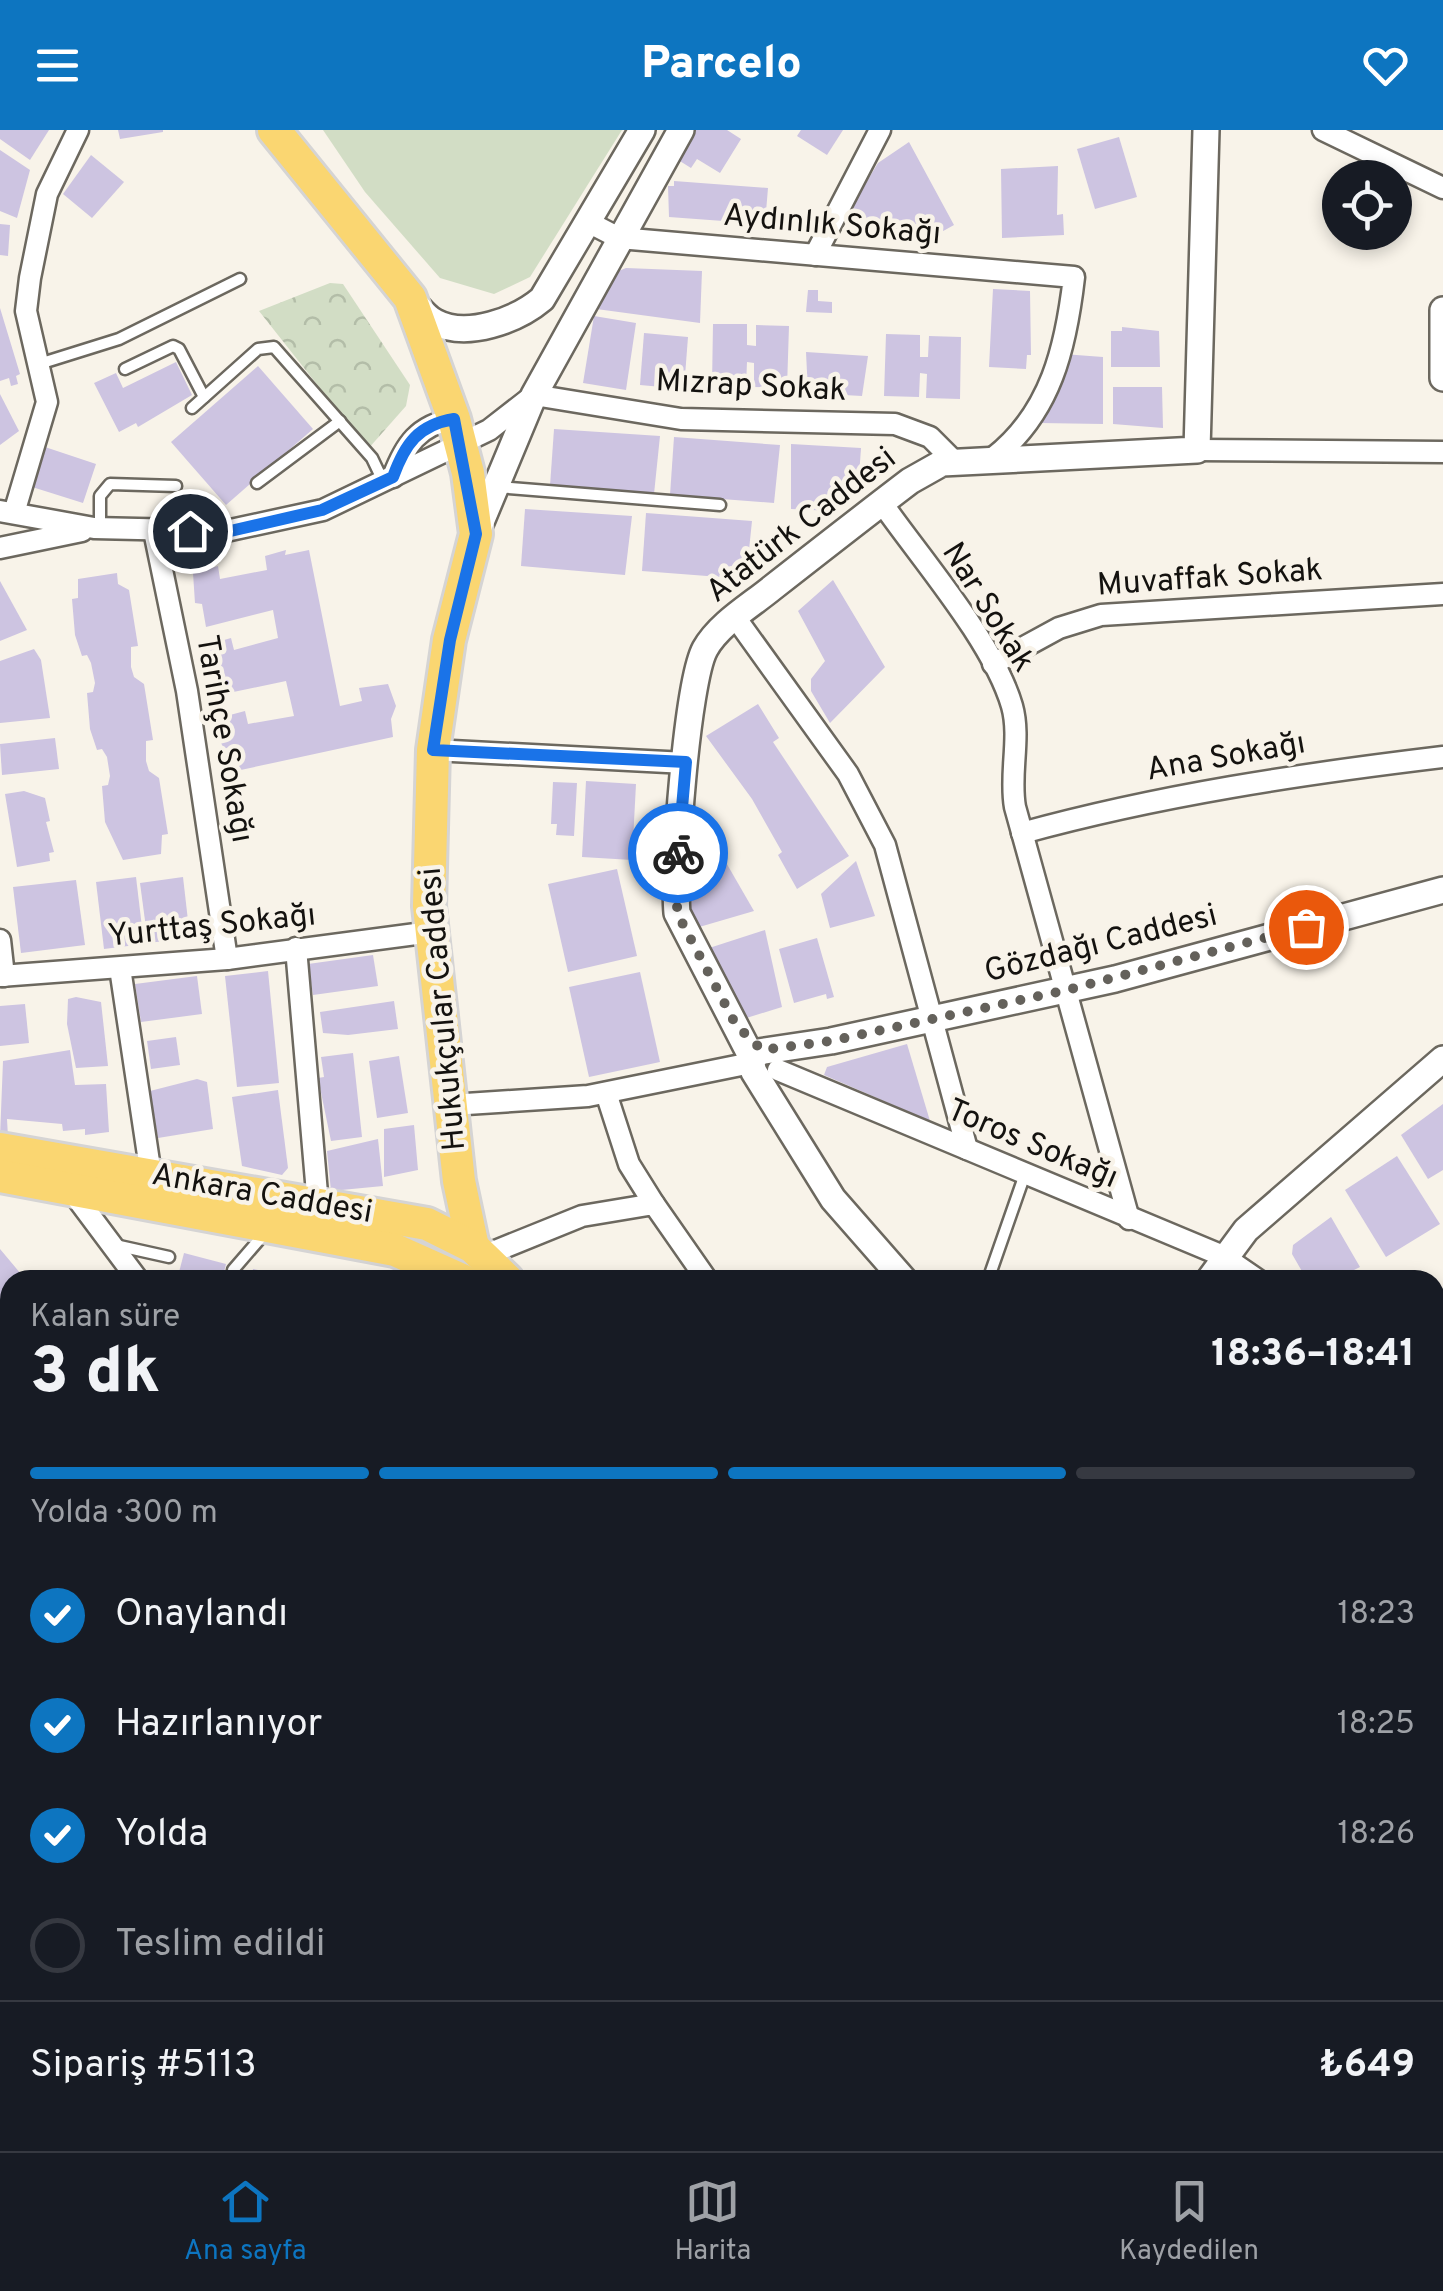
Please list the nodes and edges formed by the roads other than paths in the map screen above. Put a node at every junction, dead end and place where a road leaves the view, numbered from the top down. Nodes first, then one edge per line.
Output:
1 (78, 130) edge
2 (274, 130) edge
3 (642, 130) edge
4 (681, 130) edge
5 (880, 130) edge
6 (1206, 130) edge
7 (1323, 130) edge
8 (1443, 188) edge
9 (588, 222) junction
10 (619, 238) junction
11 (816, 255) junction
12 (240, 279) dead end
13 (410, 298) junction
14 (1443, 310) edge
15 (38, 364) junction
16 (125, 369) dead end
17 (1443, 378) edge
18 (534, 395) junction
19 (204, 397) junction
20 (192, 408) dead end
21 (340, 421) junction
22 (457, 430) junction
23 (1197, 450) junction
24 (1443, 452) edge
25 (993, 458) junction
26 (954, 460) junction
27 (388, 479) junction
28 (258, 483) dead end
29 (176, 486) dead end
30 (494, 486) junction
31 (882, 502) junction
32 (720, 505) dead end
33 (7, 512) edge
34 (97, 529) junction
35 (154, 531) junction
36 (476, 534) junction
37 (0, 548) edge
38 (1443, 594) edge
39 (735, 617) junction
40 (993, 664) junction
41 (433, 750) junction
42 (1443, 757) edge
43 (686, 762) junction
44 (1022, 833) junction
45 (1443, 890) edge
46 (431, 932) junction
47 (0, 940) edge
48 (296, 948) junction
49 (227, 959) junction
50 (120, 968) junction
51 (2, 976) edge
52 (1067, 990) junction
53 (935, 1018) junction
54 (1443, 1059) edge
55 (765, 1063) junction
56 (606, 1093) junction
57 (451, 1105) junction
58 (0, 1149) edge
59 (967, 1149) junction
60 (1025, 1174) junction
61 (151, 1175) junction
62 (0, 1176) edge
63 (70, 1189) junction
64 (654, 1204) junction
65 (318, 1205) junction
66 (1129, 1219) junction
67 (271, 1226) junction
68 (110, 1244) junction
69 (1223, 1256) junction
70 (169, 1257) dead end
71 (473, 1261) edge
72 (130, 1270) edge
73 (233, 1270) dead end
74 (700, 1270) edge
75 (895, 1270) edge
76 (991, 1270) edge
77 (1214, 1270) edge
78 (1243, 1270) edge

1 - 15 street
2 - 13 main road, Hukukçular Caddesi
3 - 9 street, Hukukçular Caddesi
4 - 10 street, Hukukçular Caddesi
5 - 11 street
6 - 23 street
7 - 8 street
9 - 10 street, Aydınlık Sokağı
9 - 13 street, Hukukçular Caddesi
10 - 11 street, Aydınlık Sokağı
10 - 18 street, Hukukçular Caddesi
11 - 25 street, Aydınlık Sokağı
12 - 15 lane
13 - 22 main road, Hukukçular Caddesi
14 - 17 street
15 - 33 street
16 - 19 lane
18 - 22 street
18 - 26 street, Mızrap Sokak
18 - 30 street, Hukukçular Caddesi
19 - 20 lane
19 - 21 lane
21 - 27 lane
21 - 28 lane
22 - 27 street
22 - 36 main road, Hukukçular Caddesi
23 - 24 street
23 - 25 street, Atatürk Caddesi
25 - 26 street, Atatürk Caddesi
26 - 31 street, Atatürk Caddesi
27 - 35 street
29 - 34 lane
30 - 32 lane
30 - 36 street, Hukukçular Caddesi
31 - 39 street, Atatürk Caddesi
31 - 40 street, Nar Sokak
33 - 34 street
34 - 35 street
34 - 37 street
35 - 49 street, Tarihçe Sokağı
36 - 41 main road, Hukukçular Caddesi
38 - 40 street, Muvaffak Sokak
39 - 43 street, Atatürk Caddesi
39 - 53 street
40 - 44 street, Nar Sokak
41 - 43 street
41 - 46 main road, Hukukçular Caddesi
42 - 44 street, Ana Sokağı
43 - 55 street, Atatürk Caddesi
44 - 52 street, Nar Sokak
45 - 52 street, Gözdağı Caddesi
46 - 48 street, Yurttaş Sokağı
46 - 57 main road, Hukukçular Caddesi
47 - 51 street
48 - 49 street, Yurttaş Sokağı
48 - 65 street
49 - 50 street, Yurttaş Sokağı
50 - 51 street, Yurttaş Sokağı
50 - 61 street
52 - 53 street, Gözdağı Caddesi
52 - 66 street, Nar Sokak
53 - 55 street, Gözdağı Caddesi
53 - 59 street
54 - 69 street
55 - 56 street
55 - 59 street, Toros Sokağı
55 - 75 street
56 - 57 street
56 - 64 street
57 - 71 main road, Hukukçular Caddesi
58 - 61 main road, Ankara Caddesi
59 - 60 street, Toros Sokağı
60 - 66 street, Toros Sokağı
60 - 76 lane
61 - 65 main road, Ankara Caddesi
62 - 63 main road, Ankara Caddesi
63 - 67 main road, Ankara Caddesi
63 - 68 street
64 - 71 street
64 - 74 street
65 - 71 main road, Ankara Caddesi
66 - 69 street, Toros Sokağı
67 - 71 main road, Ankara Caddesi
67 - 73 lane
68 - 70 lane
68 - 72 street
69 - 77 street
69 - 78 street, Toros Sokağı

